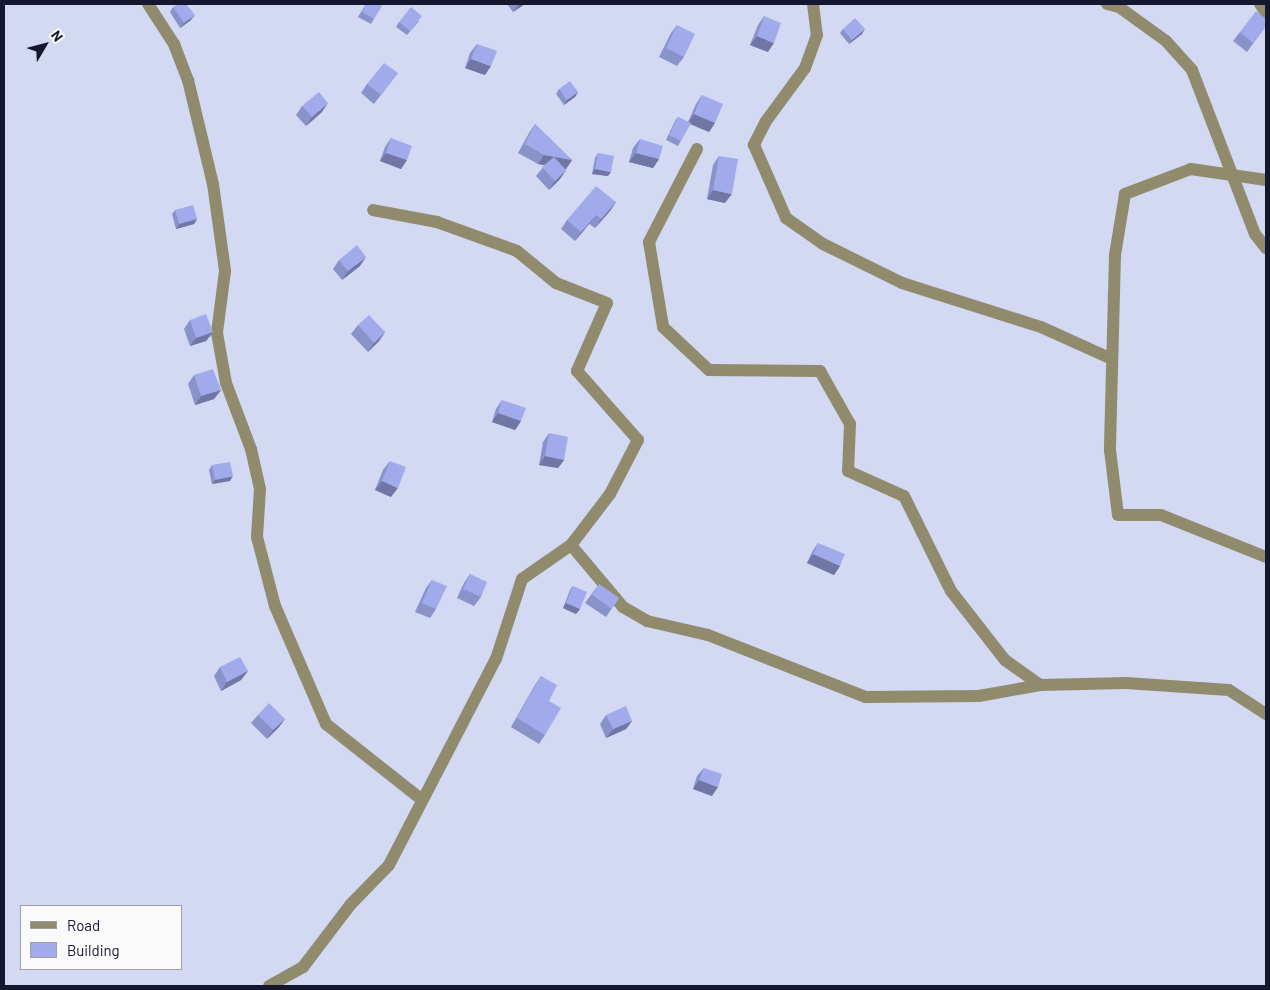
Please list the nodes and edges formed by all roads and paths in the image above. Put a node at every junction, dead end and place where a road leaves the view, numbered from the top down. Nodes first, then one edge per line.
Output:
1 (148, 4) edge
2 (813, 4) edge
3 (1107, 4) edge
4 (1260, 4) edge
5 (1266, 13) edge
6 (697, 149) dead end
7 (1236, 176) junction
8 (1266, 180) edge
9 (373, 210) dead end
10 (1266, 248) edge
11 (1112, 358) junction
12 (571, 545) junction
13 (1266, 557) edge
14 (1040, 685) junction
15 (1266, 714) edge
16 (421, 799) junction
17 (269, 986) edge

1 - 16 street
2 - 11 street
3 - 7 street
4 - 5 street
6 - 14 street
7 - 8 street
7 - 10 street
7 - 11 street
9 - 12 street
11 - 13 street
12 - 14 street
12 - 16 street
14 - 15 street
16 - 17 street

